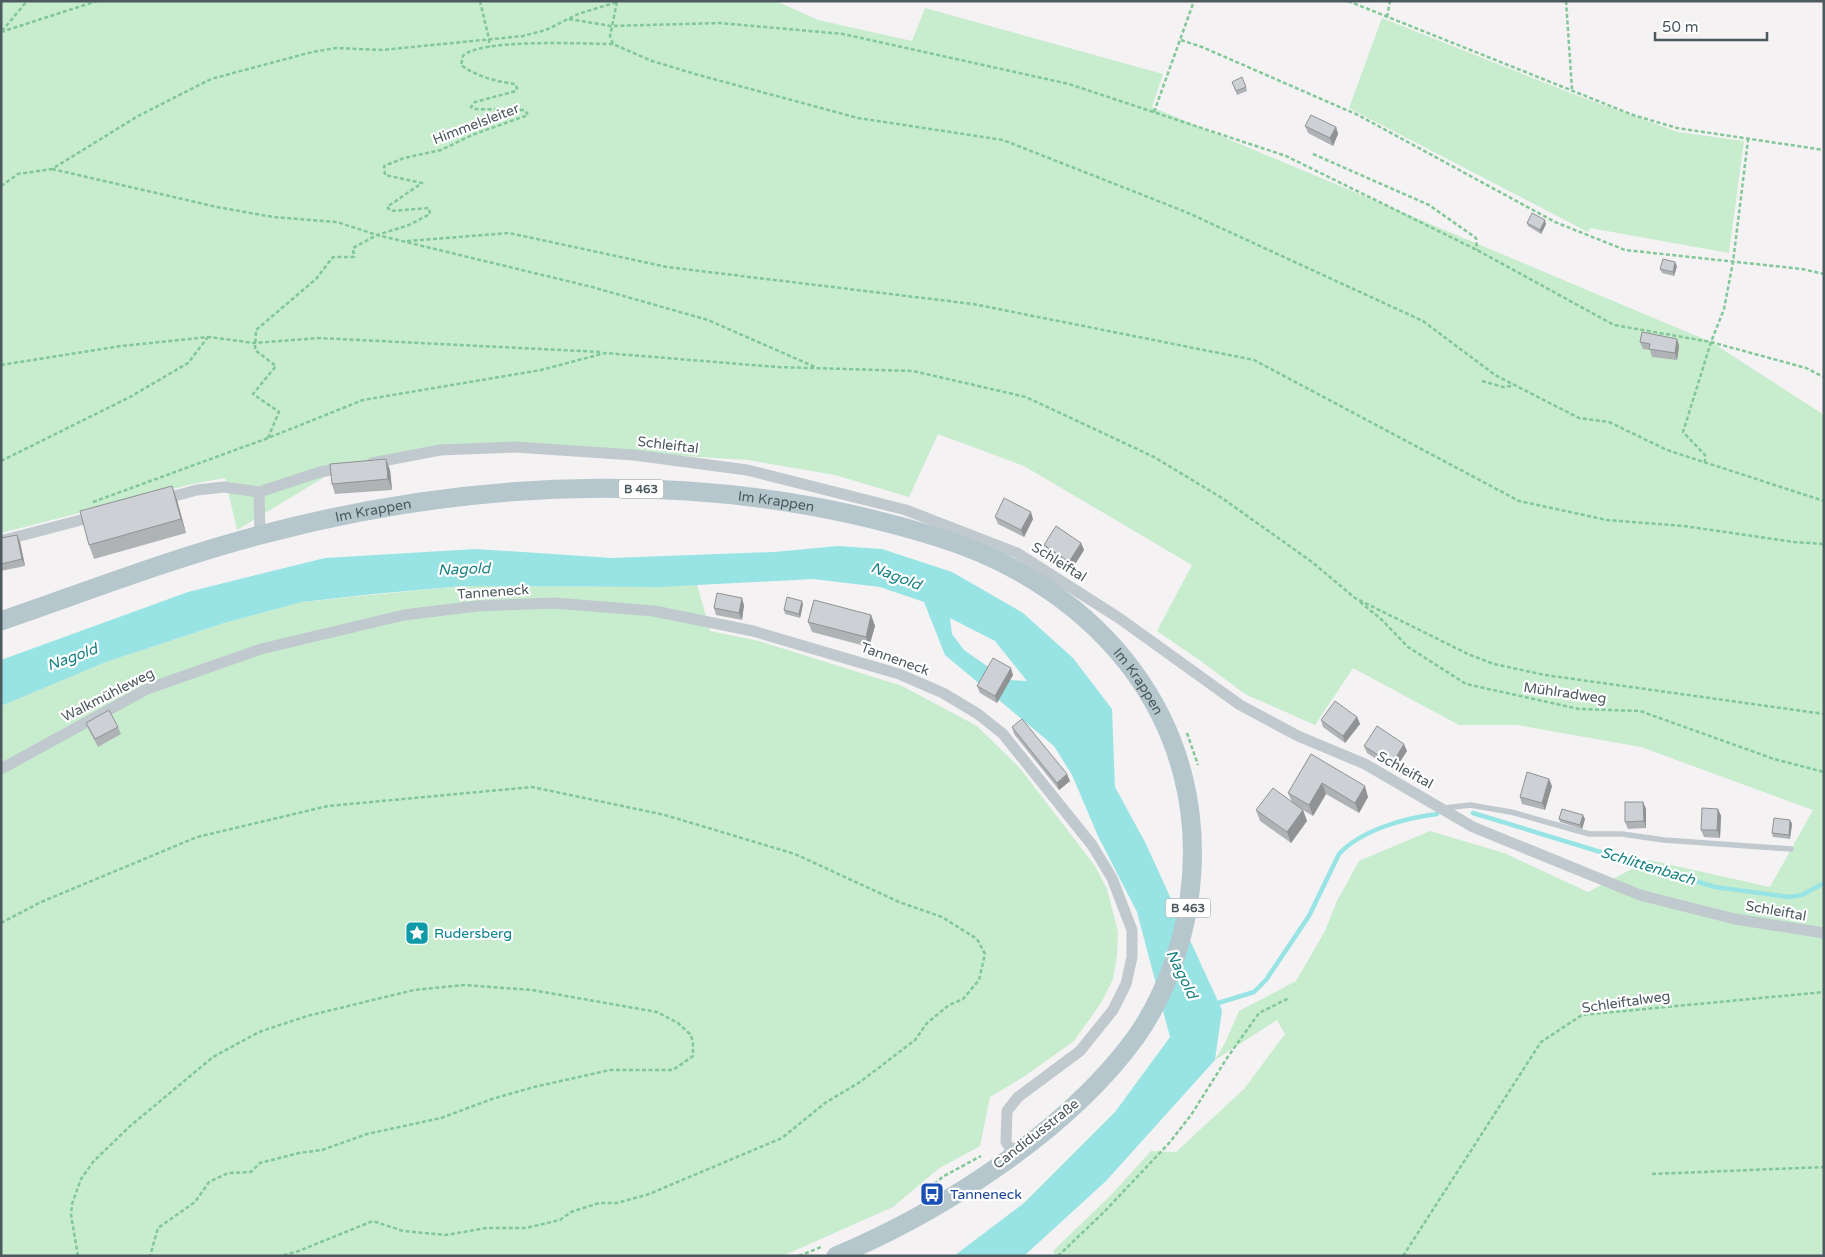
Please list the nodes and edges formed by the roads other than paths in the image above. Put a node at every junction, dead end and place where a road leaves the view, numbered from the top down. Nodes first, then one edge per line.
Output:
1 (259, 492) junction
2 (151, 502) edge
3 (104, 514) edge
4 (260, 534) junction
5 (1, 541) edge
6 (1, 622) edge
7 (261, 649) joint
8 (1, 769) edge
9 (1442, 808) junction
10 (1791, 849) dead end
11 (1824, 934) edge
12 (1138, 1033) joint
13 (1014, 1154) junction
14 (829, 1251) edge

1 - 2 street
1 - 4 street
1 - 9 street, Schleiftal
3 - 5 street
4 - 6 main road, Im Krappen / B 463
4 - 12 main road, Im Krappen / B 463
7 - 8 street, Walkmühleweg
7 - 13 street, Tanneneck
9 - 10 lane
9 - 11 street, Schleiftal
12 - 13 main road, Candidusstraße / B 463
13 - 14 main road, Candidusstraße / B 463

